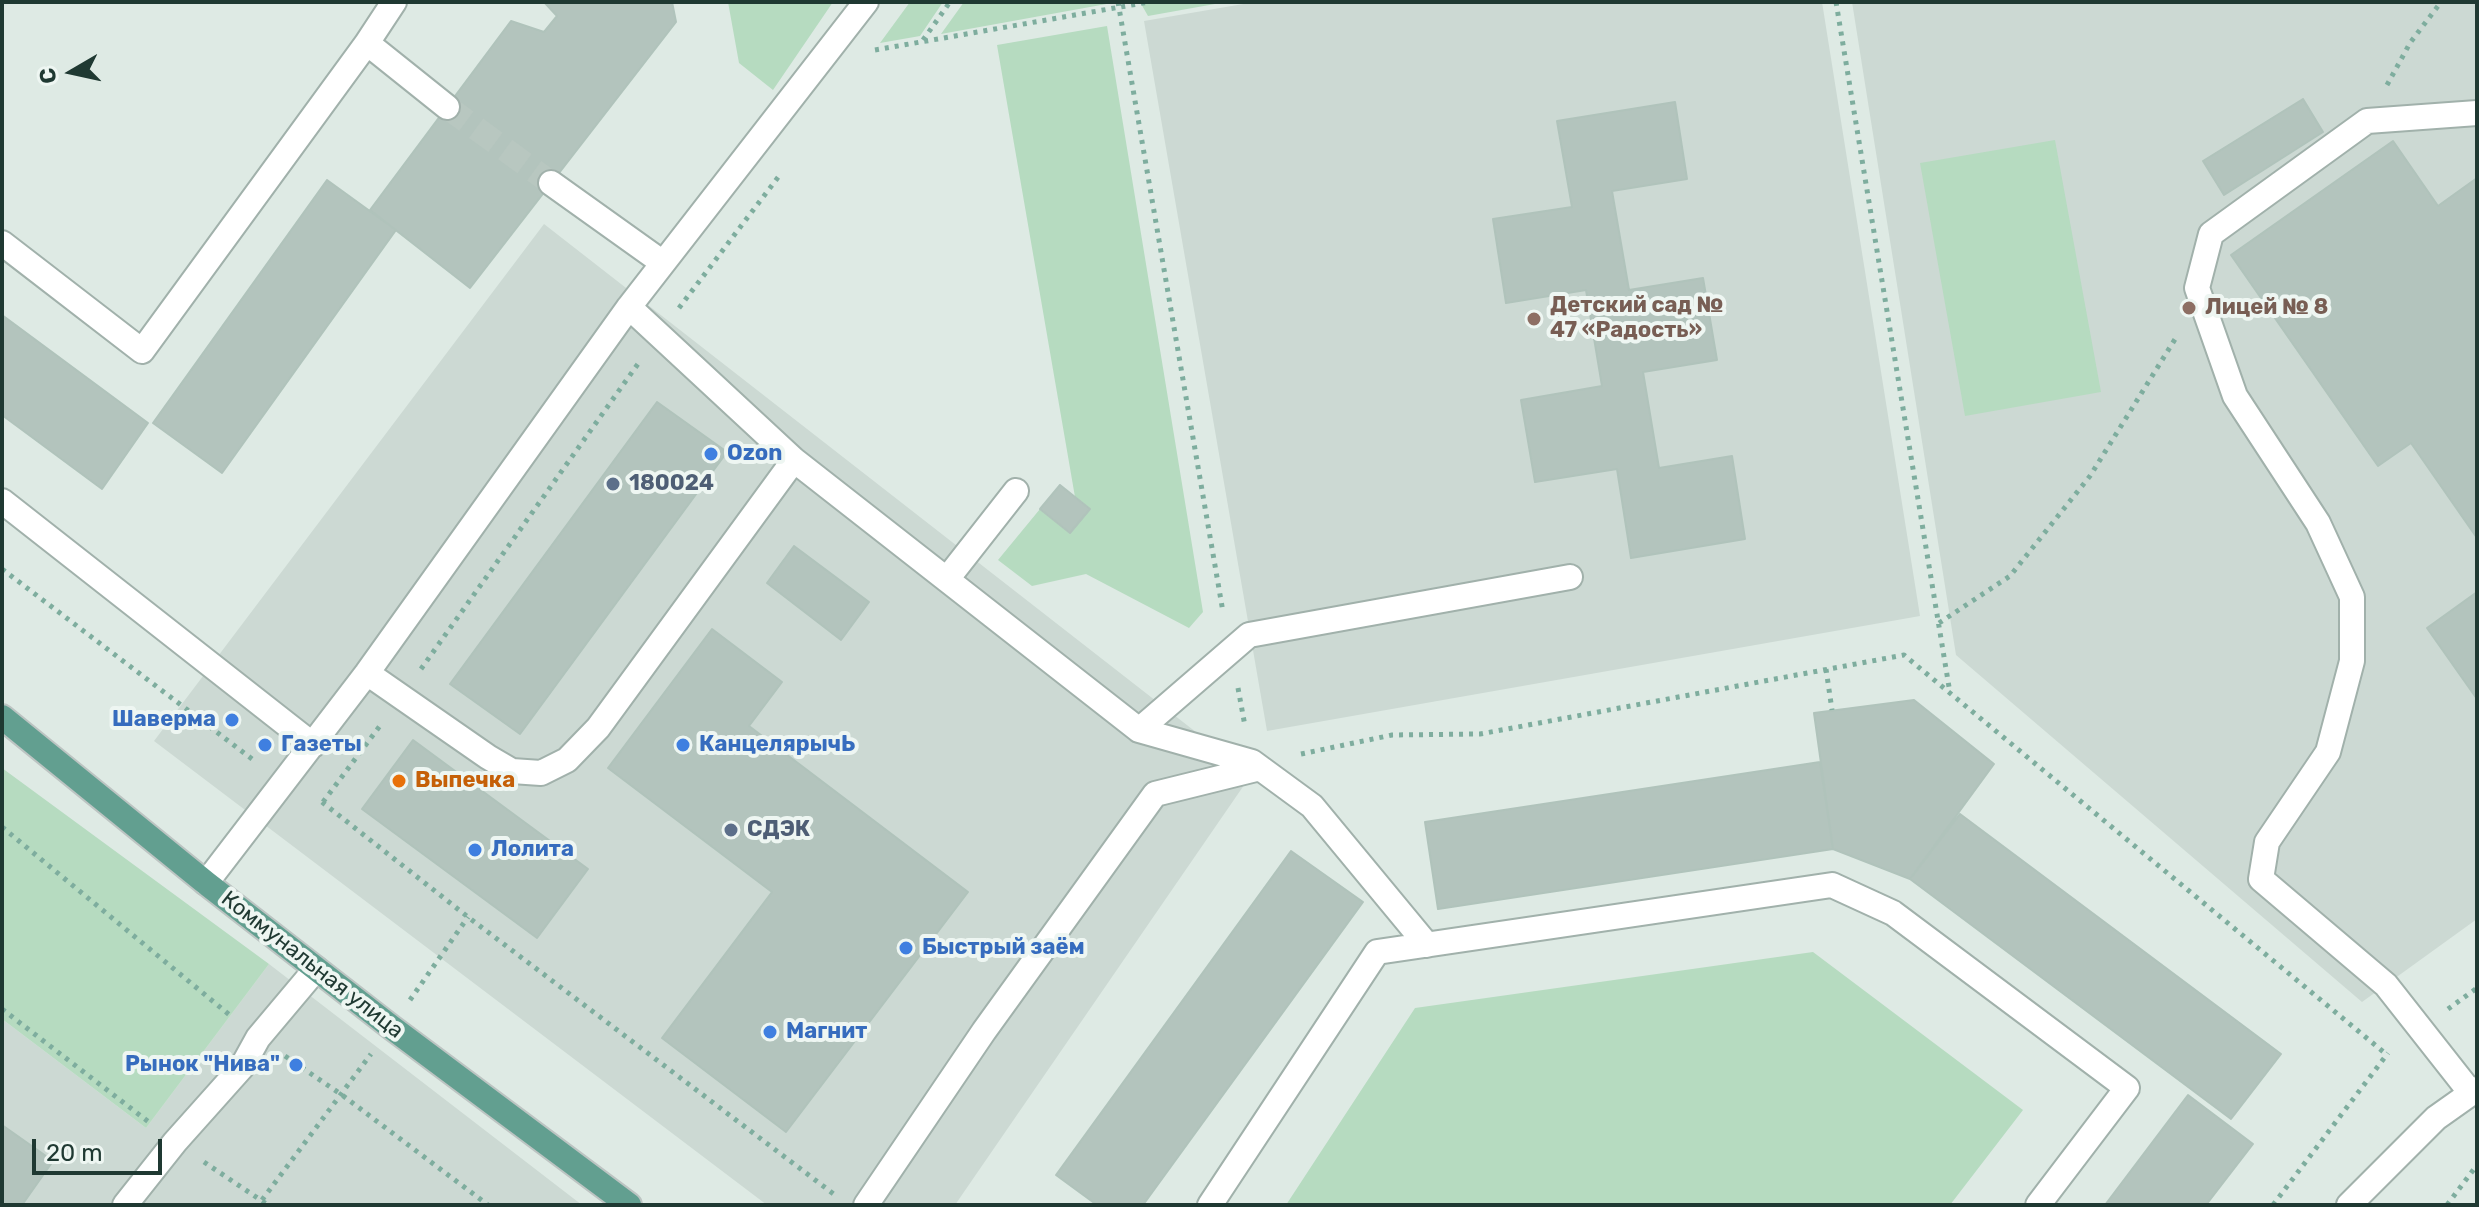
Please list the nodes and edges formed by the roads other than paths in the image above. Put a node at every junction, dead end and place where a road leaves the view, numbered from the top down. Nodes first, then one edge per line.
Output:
1 (394, 2) edge
2 (866, 2) edge
3 (367, 43) junction
4 (447, 107) tunnel mouth
5 (2477, 113) edge
6 (551, 183) tunnel mouth
7 (2, 243) edge
8 (663, 263) junction
9 (629, 307) junction
10 (794, 460) junction
11 (1016, 491) dead end
12 (2, 501) edge
13 (1570, 577) dead end
14 (947, 579) junction
15 (367, 673) junction
16 (2, 717) edge
17 (1139, 730) junction
18 (313, 745) junction
19 (1256, 765) junction
20 (206, 883) junction
21 (1427, 945) junction
22 (316, 969) junction
23 (2474, 1091) edge
24 (125, 1205) edge
25 (629, 1205) edge
26 (866, 1205) edge
27 (1210, 1205) edge
28 (2038, 1205) edge
29 (2349, 1205) edge

1 - 3 street
2 - 8 street
3 - 4 street
3 - 7 street
5 - 23 street
6 - 8 street
8 - 9 street
9 - 10 street
9 - 15 street
10 - 14 street
10 - 15 street
11 - 14 street
12 - 18 street
13 - 17 street
14 - 17 street
15 - 18 street
16 - 20 main road, Коммунальная улица
17 - 19 street
18 - 20 street
19 - 21 street
19 - 26 street
20 - 22 main road, Коммунальная улица
21 - 27 street
21 - 28 street
22 - 24 street
22 - 25 main road, Коммунальная улица
23 - 29 street

